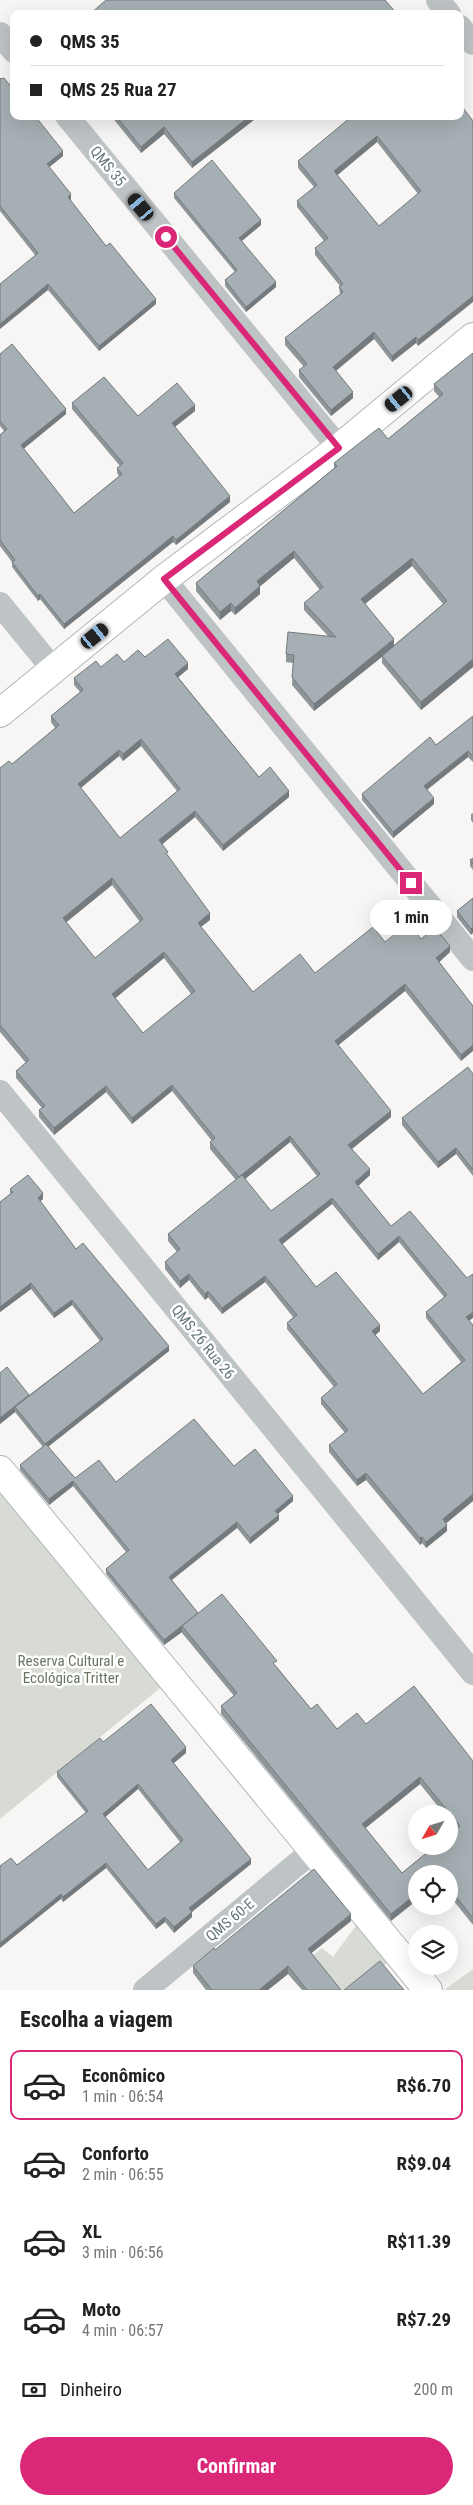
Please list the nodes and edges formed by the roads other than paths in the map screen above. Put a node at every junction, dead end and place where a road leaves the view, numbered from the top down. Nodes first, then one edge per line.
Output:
1 (438, 0) edge
2 (446, 10) edge
3 (464, 32) edge
4 (0, 34) edge
5 (473, 43) edge
6 (10, 46) edge
7 (70, 120) edge
8 (473, 337) edge
9 (339, 448) junction
10 (164, 579) junction
11 (0, 604) edge
12 (53, 669) junction
13 (0, 713) edge
14 (473, 959) edge
15 (0, 1092) edge
16 (0, 1470) edge
17 (473, 1674) edge
18 (314, 1850) junction
19 (145, 1990) edge
20 (428, 1990) edge

1 - 2 street
3 - 5 street
4 - 6 street
7 - 9 street, QMS 35
8 - 9 street
9 - 10 street
10 - 12 street
10 - 14 street
11 - 12 street
12 - 13 street
15 - 17 street, QMS 26 Rua 26
16 - 18 street
18 - 19 street, QMS 60-E
18 - 20 street

